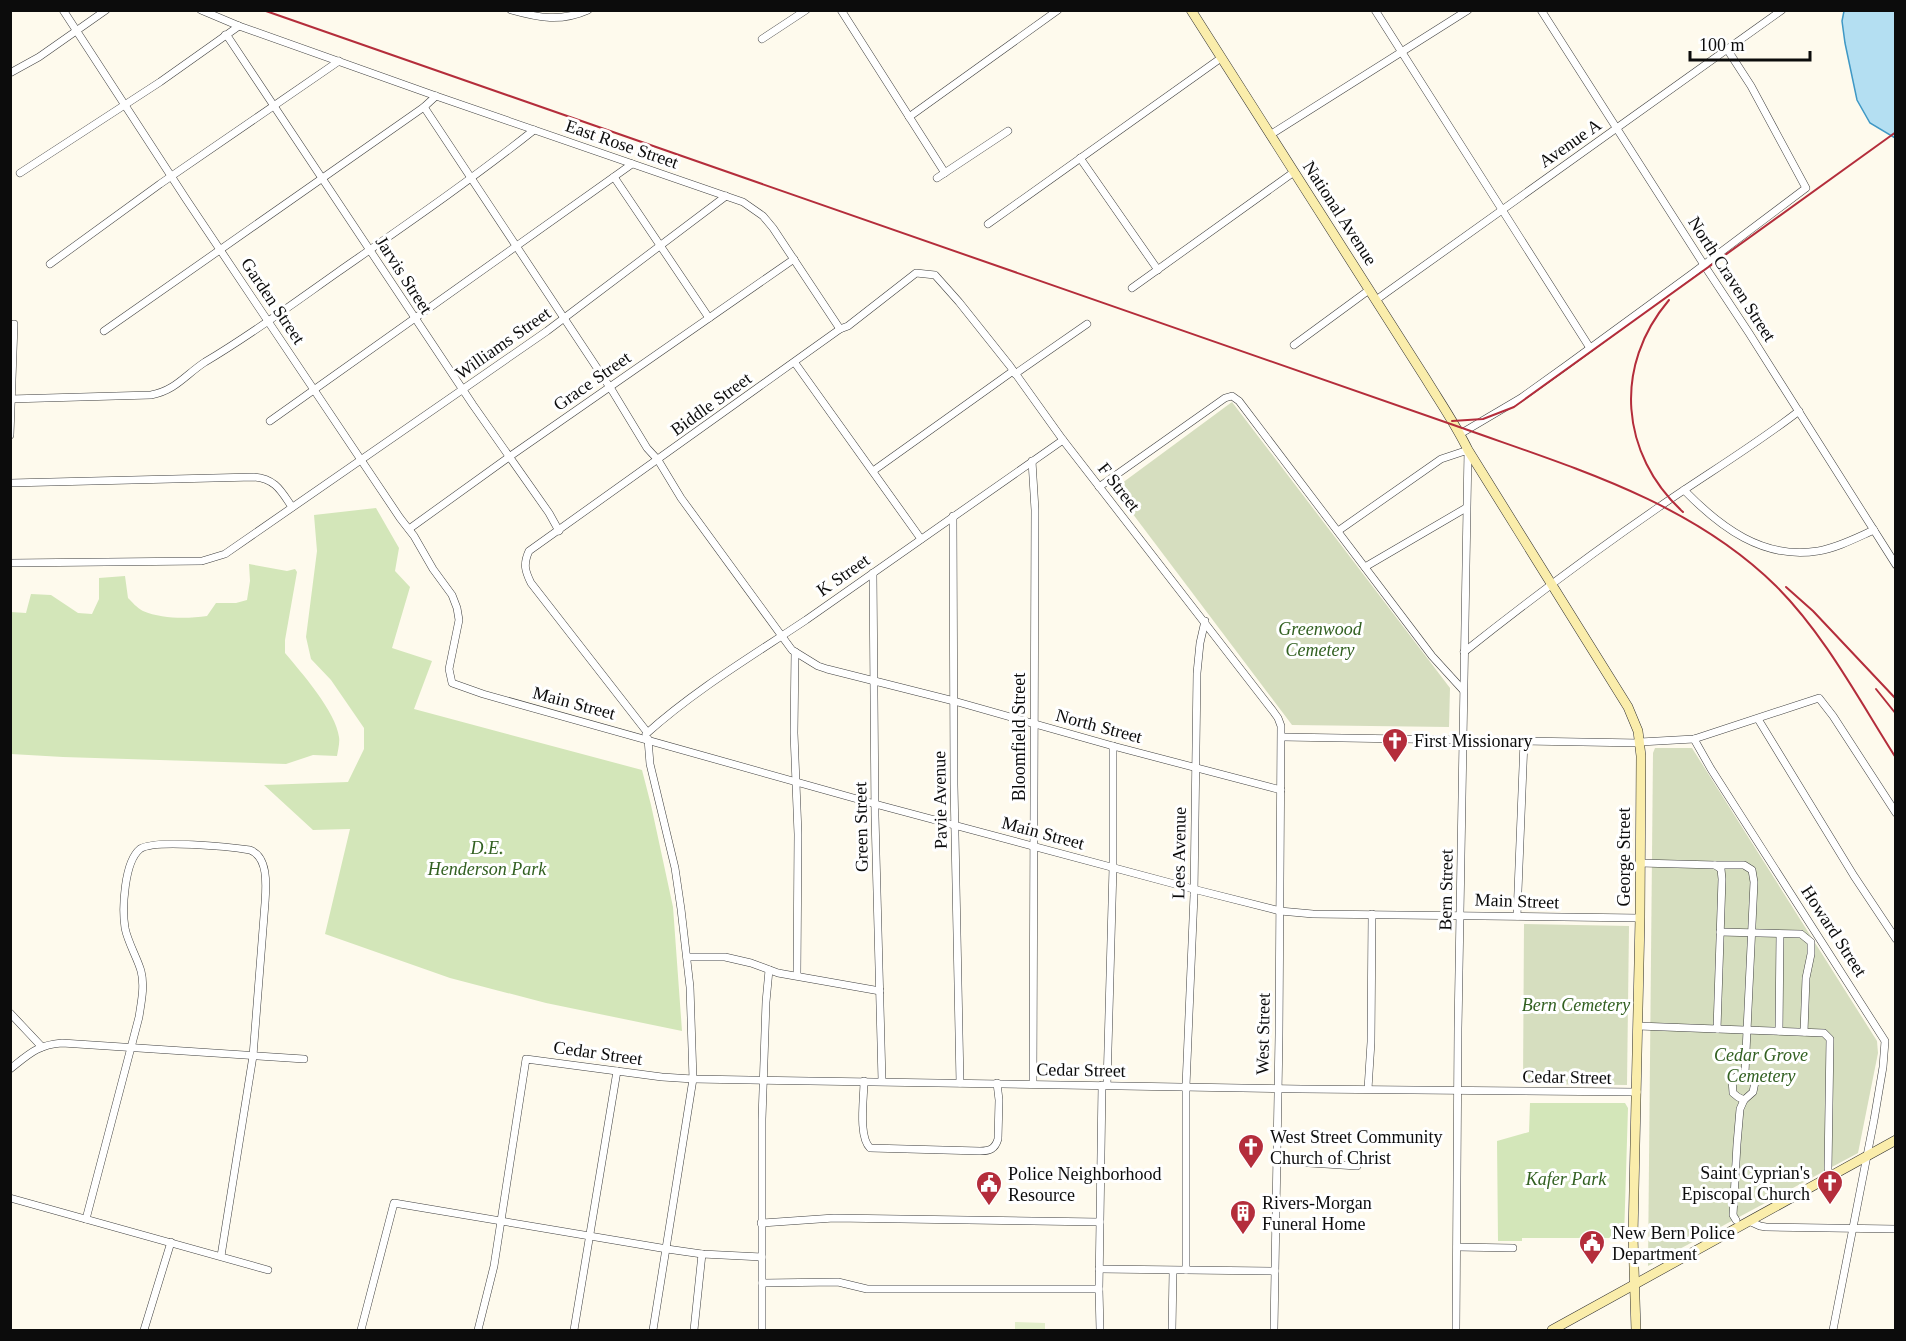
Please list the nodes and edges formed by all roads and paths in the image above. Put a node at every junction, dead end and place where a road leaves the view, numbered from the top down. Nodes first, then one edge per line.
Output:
1 (63, 10) edge
2 (106, 10) edge
3 (201, 10) edge
4 (511, 10) edge
5 (588, 10) edge
6 (806, 10) edge
7 (842, 10) edge
8 (1058, 10) edge
9 (1191, 10) edge
10 (1375, 10) edge
11 (1468, 10) edge
12 (1541, 10) edge
13 (1782, 10) edge
14 (239, 26) junction
15 (76, 32) junction
16 (225, 35) junction
17 (762, 39) dead end
18 (1727, 49) junction
19 (1402, 53) junction
20 (1221, 58) junction
21 (339, 61) junction
22 (10, 73) edge
23 (436, 96) junction
24 (125, 105) junction
25 (273, 106) junction
26 (424, 107) junction
27 (909, 117) junction
28 (1617, 128) junction
29 (534, 130) junction
30 (1008, 131) dead end
31 (1270, 135) junction
32 (1080, 158) junction
33 (632, 164) junction
34 (1294, 172) junction
35 (20, 173) dead end
36 (945, 173) junction
37 (172, 177) junction
38 (614, 177) junction
39 (322, 178) junction
40 (470, 178) junction
41 (937, 178) dead end
42 (726, 196) junction
43 (1502, 210) junction
44 (988, 224) dead end
45 (660, 247) junction
46 (516, 248) junction
47 (221, 250) junction
48 (370, 250) junction
49 (794, 260) junction
50 (50, 264) dead end
51 (1704, 265) junction
52 (1158, 270) junction
53 (916, 273) joint
54 (1132, 288) dead end
55 (1369, 290) junction
56 (1376, 300) junction
57 (564, 318) junction
58 (709, 318) junction
59 (415, 319) junction
60 (269, 321) junction
61 (14, 324) dead end
62 (1087, 324) dead end
63 (840, 329) junction
64 (104, 332) dead end
65 (1294, 345) dead end
66 (1590, 348) junction
67 (795, 363) junction
68 (1014, 372) junction
69 (609, 387) junction
70 (463, 389) junction
71 (315, 390) junction
72 (11, 399) edge
73 (1799, 411) junction
74 (270, 421) dead end
75 (1460, 434) junction
76 (10, 435) edge
77 (1063, 440) junction
78 (1468, 450) junction
79 (509, 457) junction
80 (658, 460) junction
81 (362, 461) junction
82 (1032, 461) junction
83 (873, 471) junction
84 (10, 483) edge
85 (1100, 487) junction
86 (1683, 490) junction
87 (292, 507) junction
88 (1466, 508) junction
89 (953, 516) junction
90 (409, 529) junction
91 (1874, 530) junction
92 (559, 531) junction
93 (1338, 531) junction
94 (921, 539) junction
95 (10, 563) edge
96 (1896, 565) edge
97 (1365, 567) junction
98 (873, 573) junction
99 (1552, 583) junction
100 (1204, 621) junction
101 (782, 635) junction
102 (795, 652) junction
103 (1464, 652) junction
104 (874, 680) junction
105 (452, 683) joint
106 (1463, 690) junction
107 (954, 701) junction
108 (1758, 719) junction
109 (1034, 724) junction
110 (645, 736) junction
111 (1282, 737) junction
112 (1694, 739) junction
113 (1463, 741) junction
114 (1524, 741) junction
115 (1640, 742) junction
116 (1113, 746) junction
117 (1195, 767) junction
118 (796, 781) junction
119 (1281, 790) junction
120 (875, 804) junction
121 (1896, 813) edge
122 (956, 825) junction
123 (1034, 846) junction
124 (1640, 863) junction
125 (1715, 865) junction
126 (1113, 867) junction
127 (1194, 890) junction
128 (1280, 911) junction
129 (1372, 914) junction
130 (1461, 915) junction
131 (1517, 916) junction
132 (1640, 918) junction
133 (1720, 932) junction
134 (1750, 933) junction
135 (1780, 934) junction
136 (1896, 939) edge
137 (687, 957) junction
138 (769, 970) junction
139 (797, 975) junction
140 (880, 991) junction
141 (10, 1014) edge
142 (1638, 1026) junction
143 (1717, 1029) junction
144 (1748, 1030) junction
145 (1779, 1031) junction
146 (1804, 1032) junction
147 (42, 1047) junction
148 (132, 1047) junction
149 (253, 1056) junction
150 (304, 1059) dead end
151 (10, 1069) edge
152 (617, 1071) junction
153 (1745, 1073) junction
154 (693, 1078) junction
155 (763, 1080) junction
156 (864, 1081) junction
157 (882, 1081) junction
158 (960, 1083) junction
159 (997, 1083) junction
160 (1033, 1084) junction
161 (1104, 1085) junction
162 (1186, 1086) junction
163 (1278, 1088) junction
164 (1368, 1089) junction
165 (1457, 1091) junction
166 (1637, 1092) junction
167 (1744, 1100) junction
168 (1896, 1140) edge
169 (1866, 1156) junction
170 (1277, 1161) junction
171 (1357, 1166) dead end
172 (1828, 1169) dead end
173 (10, 1198) edge
174 (86, 1219) junction
175 (1736, 1220) dead end
176 (1749, 1221) junction
177 (501, 1222) junction
178 (1100, 1222) junction
179 (761, 1223) junction
180 (1853, 1227) junction
181 (1896, 1229) edge
182 (590, 1237) junction
183 (171, 1242) junction
184 (1457, 1248) junction
185 (1513, 1248) dead end
186 (667, 1250) junction
187 (702, 1254) junction
188 (221, 1256) junction
189 (762, 1257) junction
190 (1099, 1269) junction
191 (268, 1270) dead end
192 (1186, 1270) junction
193 (1173, 1271) junction
194 (1275, 1271) junction
195 (762, 1283) junction
196 (1633, 1286) junction
197 (1099, 1289) junction
198 (144, 1330) edge
199 (361, 1330) edge
200 (478, 1330) edge
201 (574, 1330) edge
202 (653, 1330) edge
203 (694, 1330) edge
204 (762, 1330) edge
205 (1100, 1330) edge
206 (1172, 1330) edge
207 (1274, 1330) edge
208 (1456, 1330) edge
209 (1552, 1330) edge
210 (1636, 1330) edge
211 (1833, 1330) edge

1 - 15 street, Garden Street
2 - 15 street
3 - 14 street, East Rose Street
4 - 5 street
6 - 17 street
7 - 27 street
8 - 27 street
9 - 20 street, National Avenue
10 - 19 street
11 - 19 street
12 - 28 street, North Craven Street
13 - 18 street, Avenue A
14 - 16 street
14 - 21 street, East Rose Street
15 - 22 street
15 - 24 street, Garden Street
16 - 24 street
16 - 25 street, Jarvis Street
18 - 28 street, Avenue A
18 - 51 street
19 - 31 street
19 - 43 street
20 - 31 street, National Avenue
20 - 32 street
21 - 23 street, East Rose Street
21 - 25 street
23 - 26 street
23 - 29 street, East Rose Street
24 - 35 street
24 - 37 street, Garden Street
25 - 37 street
25 - 39 street, Jarvis Street
26 - 39 street
26 - 40 street, North Street
27 - 36 street
28 - 43 street, Avenue A
28 - 51 street, North Craven Street
29 - 33 street, East Rose Street
29 - 40 street
30 - 36 street
31 - 34 street, National Avenue
32 - 44 street
32 - 52 street
33 - 38 street
33 - 42 street, East Rose Street
34 - 52 street
34 - 55 street, National Avenue
36 - 41 street
37 - 47 street, Garden Street
37 - 50 street
38 - 45 street
38 - 46 street
39 - 47 street
39 - 48 street, Jarvis Street
40 - 46 street, North Street
40 - 48 street
42 - 45 street, Williams Street
42 - 49 street, East Rose Street
43 - 56 street, Avenue A
43 - 66 street
45 - 57 street, Williams Street
45 - 58 street
46 - 57 street, North Street
46 - 59 street
47 - 60 street, Garden Street
47 - 64 street
48 - 59 street, Jarvis Street
48 - 60 street
49 - 58 street, Grace Street
49 - 63 street, East Rose Street
51 - 66 street
51 - 73 street, North Craven Street
52 - 54 street
53 - 63 street, Biddle Street
53 - 68 street, F Street
55 - 56 street, National Avenue
55 - 65 street
56 - 75 street, National Avenue
57 - 69 street, North Street
57 - 70 street, Williams Street
58 - 69 street, Grace Street
59 - 70 street, Jarvis Street
59 - 71 street
60 - 71 street, Garden Street
60 - 72 street
61 - 72 street
62 - 68 street
63 - 67 street, Biddle Street
66 - 75 street
67 - 80 street, Biddle Street
67 - 83 street
68 - 77 street, F Street
68 - 83 street
69 - 79 street, Grace Street
69 - 80 street, North Street
70 - 79 street, Jarvis Street
70 - 81 street, Williams Street
71 - 74 street
71 - 81 street, Garden Street
72 - 76 street
73 - 86 street
73 - 91 street, North Craven Street
75 - 78 street, George Street
77 - 82 street, K Street
77 - 85 street, F Street
78 - 88 street, Bern Street
78 - 93 street
78 - 99 street, George Street
79 - 90 street, Grace Street
79 - 92 street, Jarvis Street
80 - 92 street, Biddle Street
80 - 101 street, North Street
81 - 87 street, Williams Street
81 - 90 street, Garden Street
82 - 89 street, K Street
82 - 109 street, Bloomfield Street
83 - 94 street
84 - 87 street
85 - 93 street
85 - 100 street, F Street
86 - 91 street
86 - 99 street
87 - 95 street, Williams Street
88 - 97 street
88 - 103 street, Bern Street
89 - 94 street, K Street
89 - 107 street, Pavie Avenue
90 - 105 street, Garden Street
91 - 96 street, North Craven Street
92 - 110 street, Biddle Street
93 - 97 street
94 - 98 street, K Street
97 - 106 street
98 - 101 street, K Street
98 - 104 street, Green Street
99 - 103 street
99 - 115 street, George Street
100 - 111 street, F Street
100 - 117 street, Lees Avenue
101 - 102 street, North Street
101 - 110 street, K Street
102 - 104 street, North Street
102 - 118 street
103 - 106 street, Bern Street
104 - 107 street, North Street
104 - 120 street, Green Street
105 - 110 street, Main Street
106 - 113 street, Bern Street
107 - 109 street, North Street
107 - 122 street, Pavie Avenue
108 - 112 street
108 - 121 street
108 - 136 street
109 - 116 street, North Street
109 - 123 street, Bloomfield Street
110 - 118 street, Main Street
110 - 137 street
111 - 113 street
111 - 119 street, West Street
112 - 115 street
112 - 169 street, Howard Street
113 - 114 street
113 - 130 street, Bern Street
114 - 115 street
114 - 131 street
115 - 124 street, George Street
116 - 117 street, North Street
116 - 126 street
117 - 119 street, North Street
117 - 127 street, Lees Avenue
118 - 120 street, Main Street
118 - 139 street
119 - 128 street, West Street
120 - 122 street, Main Street
120 - 140 street, Green Street
122 - 123 street, Main Street
122 - 158 street, Pavie Avenue
123 - 126 street, Main Street
123 - 160 street, Bloomfield Street
124 - 125 street
124 - 132 street, George Street
125 - 133 street
125 - 134 street
126 - 127 street, Main Street
126 - 161 street
127 - 128 street, Main Street
127 - 162 street, Lees Avenue
128 - 129 street, Main Street
128 - 163 street, West Street
129 - 130 street, Main Street
129 - 164 street
130 - 131 street, Main Street
130 - 165 street, Bern Street
131 - 132 street, Main Street
132 - 142 street, George Street
133 - 134 street
133 - 143 street
134 - 135 street
134 - 144 street
135 - 145 street
135 - 146 street
137 - 138 street
137 - 154 street
138 - 139 street
138 - 155 street
139 - 140 street
140 - 157 street, Green Street
141 - 147 street
142 - 143 street
142 - 166 street, George Street
143 - 144 street
144 - 145 street
144 - 153 street
145 - 146 street
146 - 172 street
147 - 148 street
147 - 151 street
148 - 149 street
148 - 149 street
148 - 174 street
149 - 150 street
149 - 188 street
152 - 154 street, Cedar Street
152 - 177 street, Cedar Street
152 - 182 street
153 - 167 street
153 - 167 street
154 - 155 street, Cedar Street
154 - 186 street
155 - 156 street, Cedar Street
155 - 179 street
156 - 157 street, Cedar Street
156 - 159 street
157 - 158 street, Cedar Street
158 - 159 street, Cedar Street
159 - 160 street, Cedar Street
160 - 161 street, Cedar Street
161 - 162 street, Cedar Street
161 - 178 street
162 - 163 street, Cedar Street
162 - 192 street, Lees Avenue
163 - 164 street, Cedar Street
163 - 170 street, West Street
164 - 165 street, Cedar Street
165 - 166 street, Cedar Street
165 - 184 street, Bern Street
166 - 196 street, George Street
167 - 175 street
168 - 169 street
169 - 176 street
169 - 180 street, Howard Street
170 - 171 street
170 - 194 street, West Street
173 - 174 street
174 - 183 street
176 - 180 street
176 - 196 street
177 - 182 street
177 - 199 street
177 - 200 street
178 - 179 street
178 - 190 street
179 - 189 street
180 - 181 street
180 - 211 street, Howard Street
182 - 186 street
182 - 201 street
183 - 188 street
183 - 198 street
184 - 185 street
184 - 208 street, Bern Street
186 - 187 street
186 - 202 street
187 - 189 street
187 - 203 street
188 - 191 street
189 - 195 street
190 - 193 street
190 - 197 street
192 - 193 street
192 - 194 street
193 - 206 street
194 - 207 street, West Street
195 - 197 street
195 - 204 street
196 - 209 street
196 - 210 street, George Street
197 - 205 street

